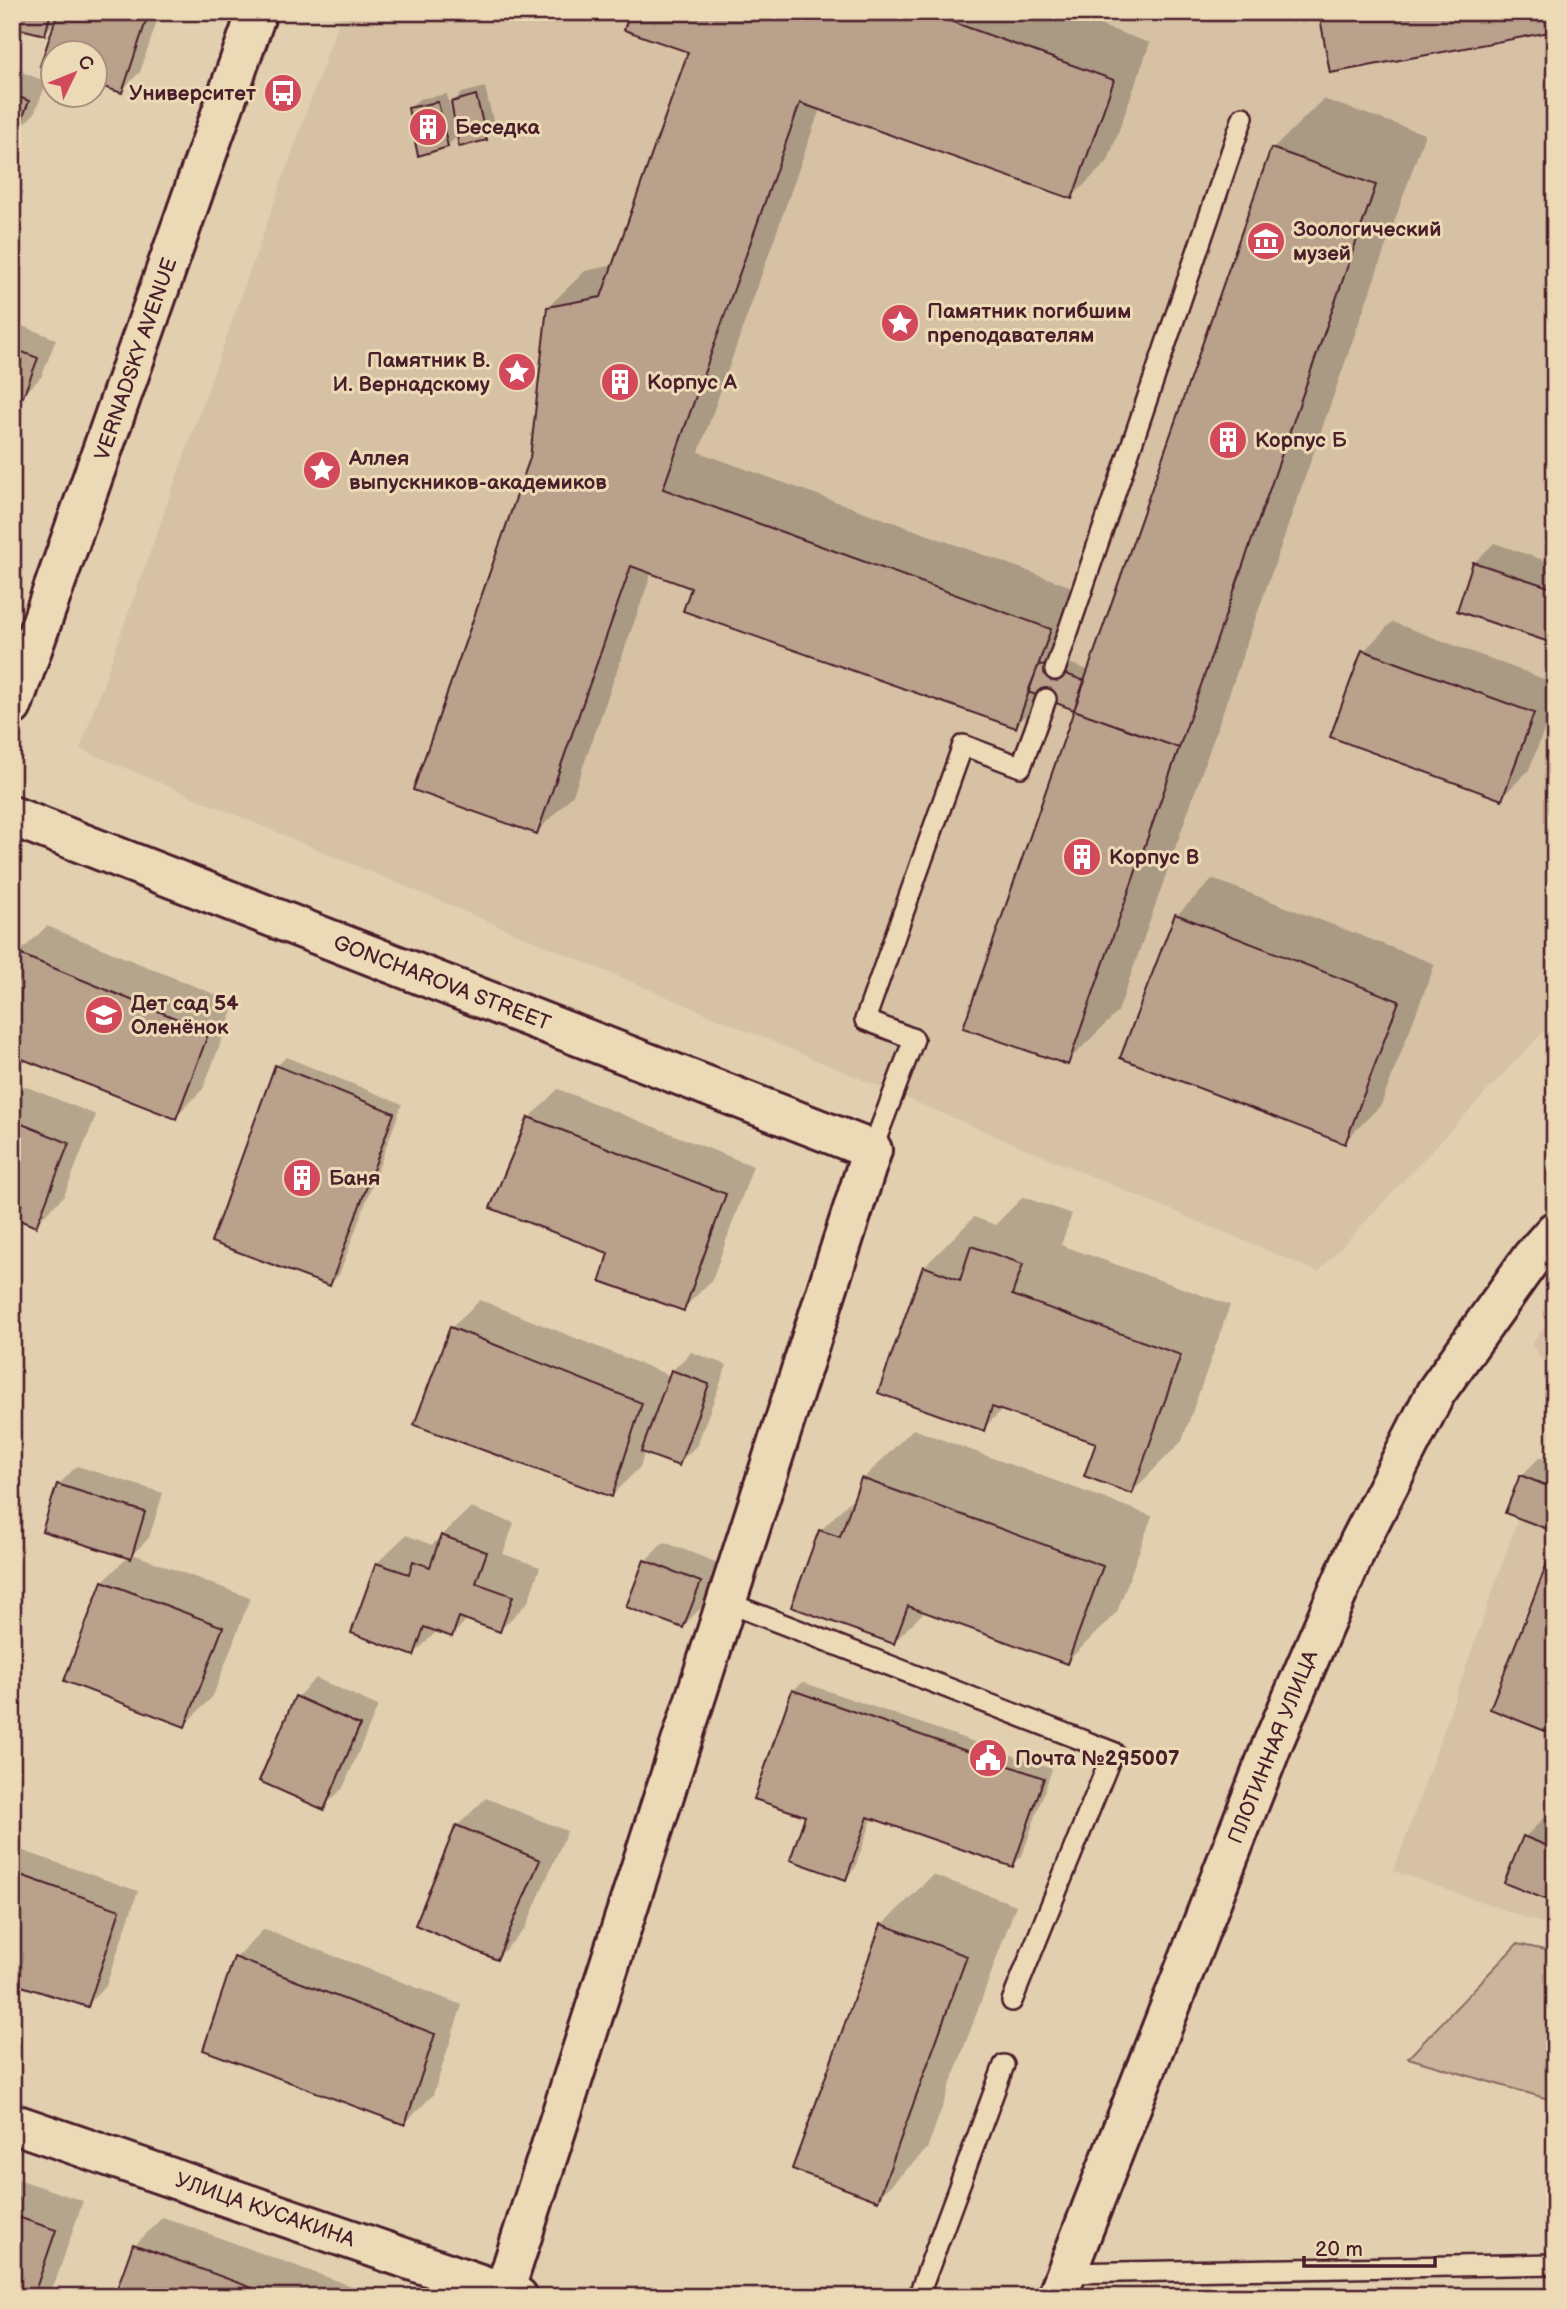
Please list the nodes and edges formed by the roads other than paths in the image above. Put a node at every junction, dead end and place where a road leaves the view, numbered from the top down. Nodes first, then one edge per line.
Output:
1 (257, 12) edge
2 (1243, 117) dead end
3 (1055, 670) dead end
4 (1046, 699) dead end
5 (12, 706) edge
6 (12, 816) edge
7 (872, 1150) junction
8 (1555, 1231) edge
9 (726, 1602) junction
10 (1012, 2001) dead end
11 (1004, 2065) dead end
12 (12, 2123) edge
13 (1555, 2264) edge
14 (1062, 2285) edge
15 (508, 2295) edge
16 (918, 2297) edge

1 - 5 street, VERNADSKY AVENUE
2 - 3 lane
4 - 7 lane
6 - 7 street, GONCHAROVA STREET
7 - 9 street
8 - 14 street, ПЛОТИННАЯ УЛИЦА
9 - 10 lane
9 - 15 street
11 - 16 lane
12 - 15 street, УЛИЦА КУСАКИНА
13 - 14 lane

